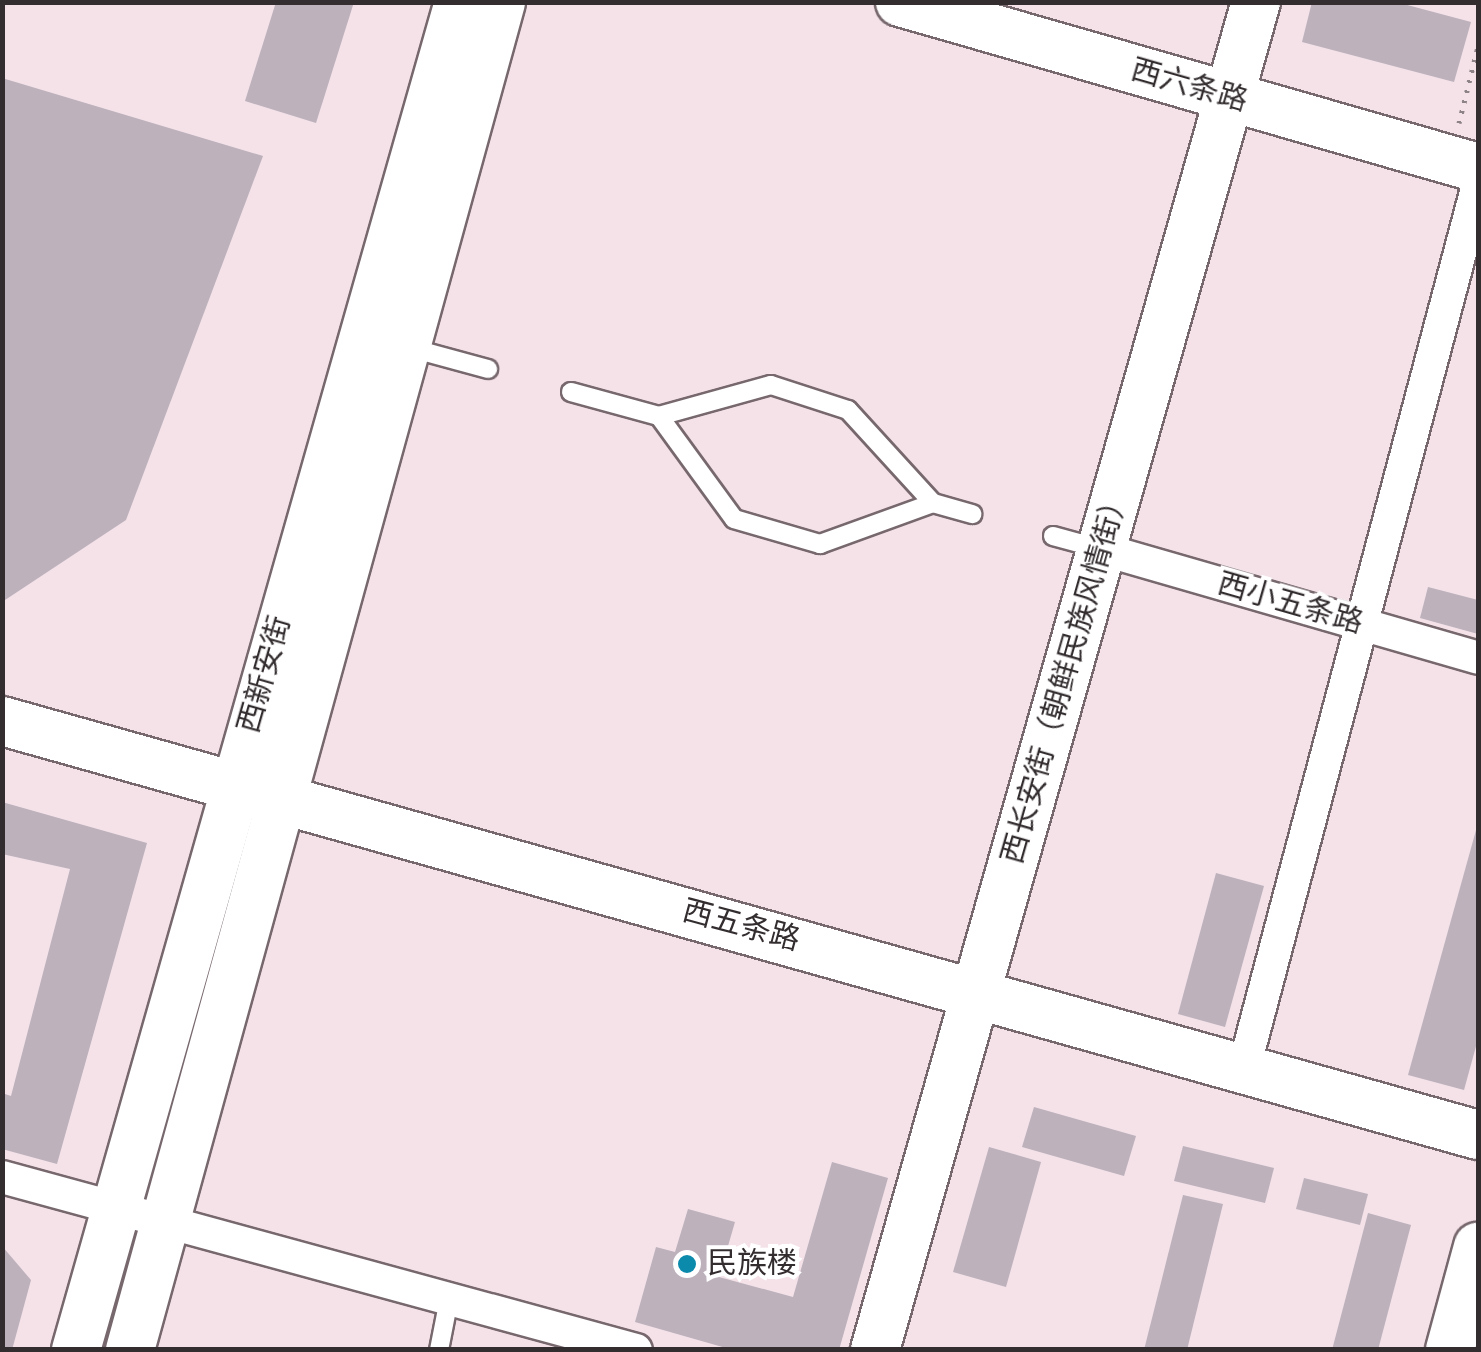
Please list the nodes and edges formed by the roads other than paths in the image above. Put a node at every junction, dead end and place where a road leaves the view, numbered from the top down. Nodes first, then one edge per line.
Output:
1 (459, 2) edge
2 (501, 2) edge
3 (900, 2) edge
4 (1256, 2) edge
5 (1229, 97) junction
6 (1469, 171) edge
7 (406, 346) junction
8 (488, 369) dead end
9 (571, 392) dead end
10 (659, 416) junction
11 (933, 503) junction
12 (972, 514) dead end
13 (1053, 536) dead end
14 (1102, 549) junction
15 (1362, 624) junction
16 (1478, 658) edge
17 (2, 722) edge
18 (255, 792) junction
19 (977, 992) junction
20 (1244, 1068) junction
21 (1478, 1135) edge
22 (2, 1177) edge
23 (116, 1209) junction
24 (164, 1221) junction
25 (1478, 1246) edge
26 (449, 1299) junction
27 (76, 1350) edge
28 (130, 1350) edge
29 (439, 1350) edge
30 (636, 1350) edge
31 (875, 1350) edge
32 (1450, 1350) edge

1 - 18 street, 西新安街
2 - 7 street, 西新安街
3 - 5 street, 西六条路
4 - 5 street, 西长安街（朝鲜民族风情街）
5 - 6 street, 西六条路
5 - 14 street, 西长安街（朝鲜民族风情街）
6 - 15 street
7 - 8 lane
7 - 18 street, 西新安街
9 - 10 lane
10 - 11 lane
10 - 11 lane
11 - 12 lane
13 - 14 lane
14 - 15 street, 西小五条路
14 - 19 street, 西长安街（朝鲜民族风情街）
15 - 16 street, 西小五条路
15 - 20 street
17 - 18 street, 西五条路
18 - 19 street, 西五条路
18 - 23 street, 西新安街
18 - 24 street, 西新安街
19 - 20 street, 西五条路
19 - 31 street, 西长安街（朝鲜民族风情街）
20 - 21 street, 西五条路
22 - 23 street
23 - 24 street
23 - 27 street, 西新安街
24 - 26 street
24 - 28 street, 西新安街
25 - 32 street
26 - 29 lane
26 - 30 street

